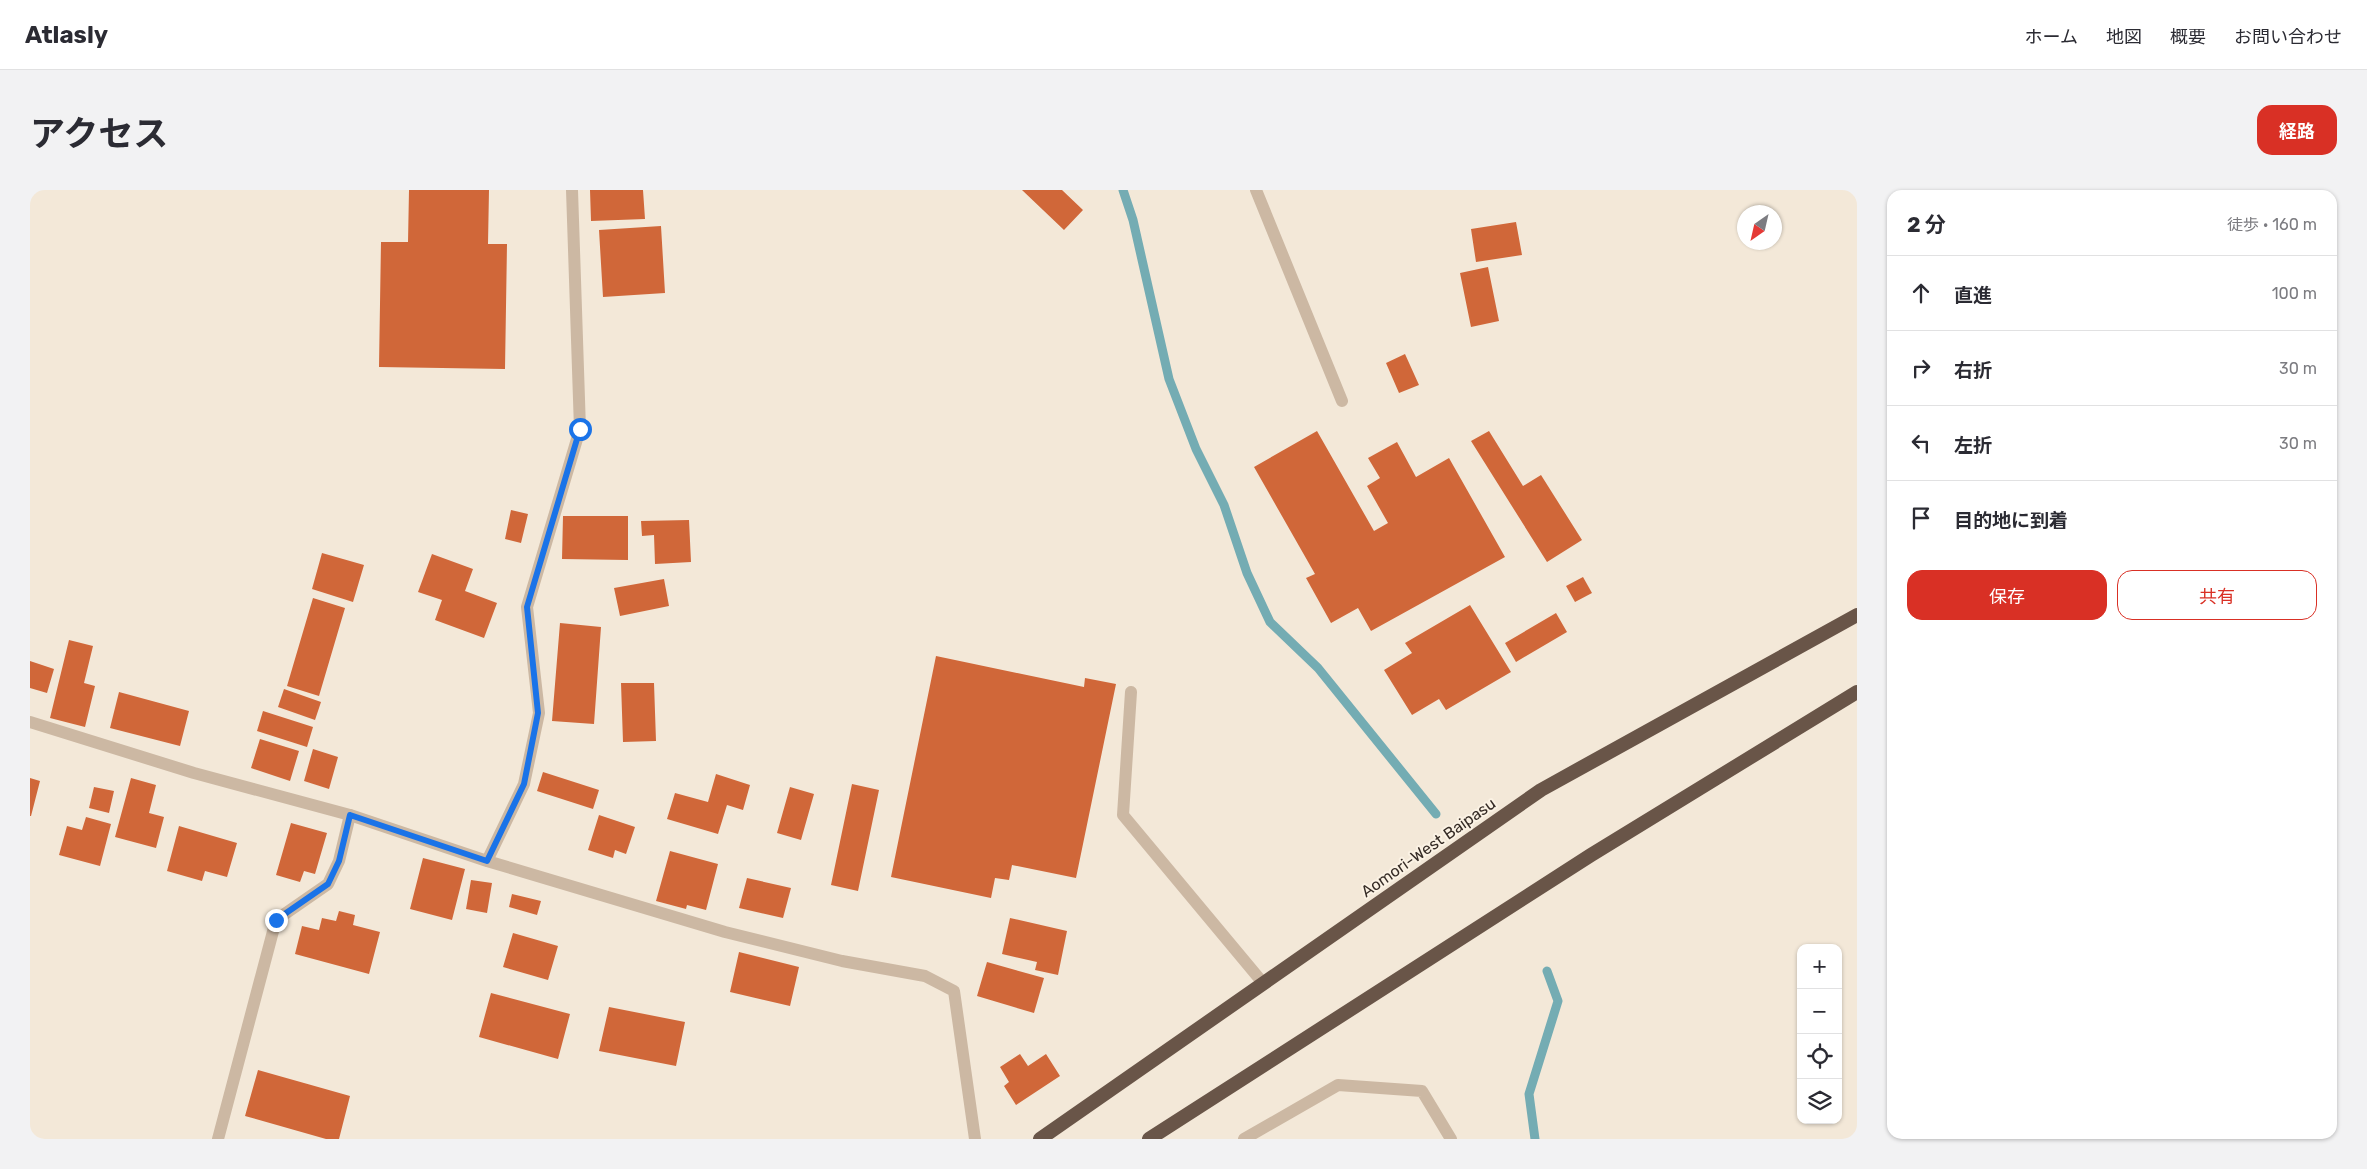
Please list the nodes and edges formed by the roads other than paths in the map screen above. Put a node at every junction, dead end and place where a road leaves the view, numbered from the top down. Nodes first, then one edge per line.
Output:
1 (572, 190) edge
2 (1256, 190) edge
3 (1342, 401) dead end
4 (1857, 615) edge
5 (1131, 692) dead end
6 (1857, 692) edge
7 (30, 722) edge
8 (350, 815) junction
9 (487, 861) junction
10 (1263, 983) junction
11 (218, 1139) edge
12 (975, 1139) edge
13 (1040, 1139) edge
14 (1149, 1139) edge
15 (1244, 1139) edge
16 (1451, 1139) edge

1 - 9 street
2 - 3 street
4 - 10 highway, Aomori-West Baipasu
5 - 10 street
6 - 14 highway
7 - 8 street
8 - 9 street
8 - 11 street
9 - 12 street
10 - 13 highway, Aomori-West Baipasu
15 - 16 street

